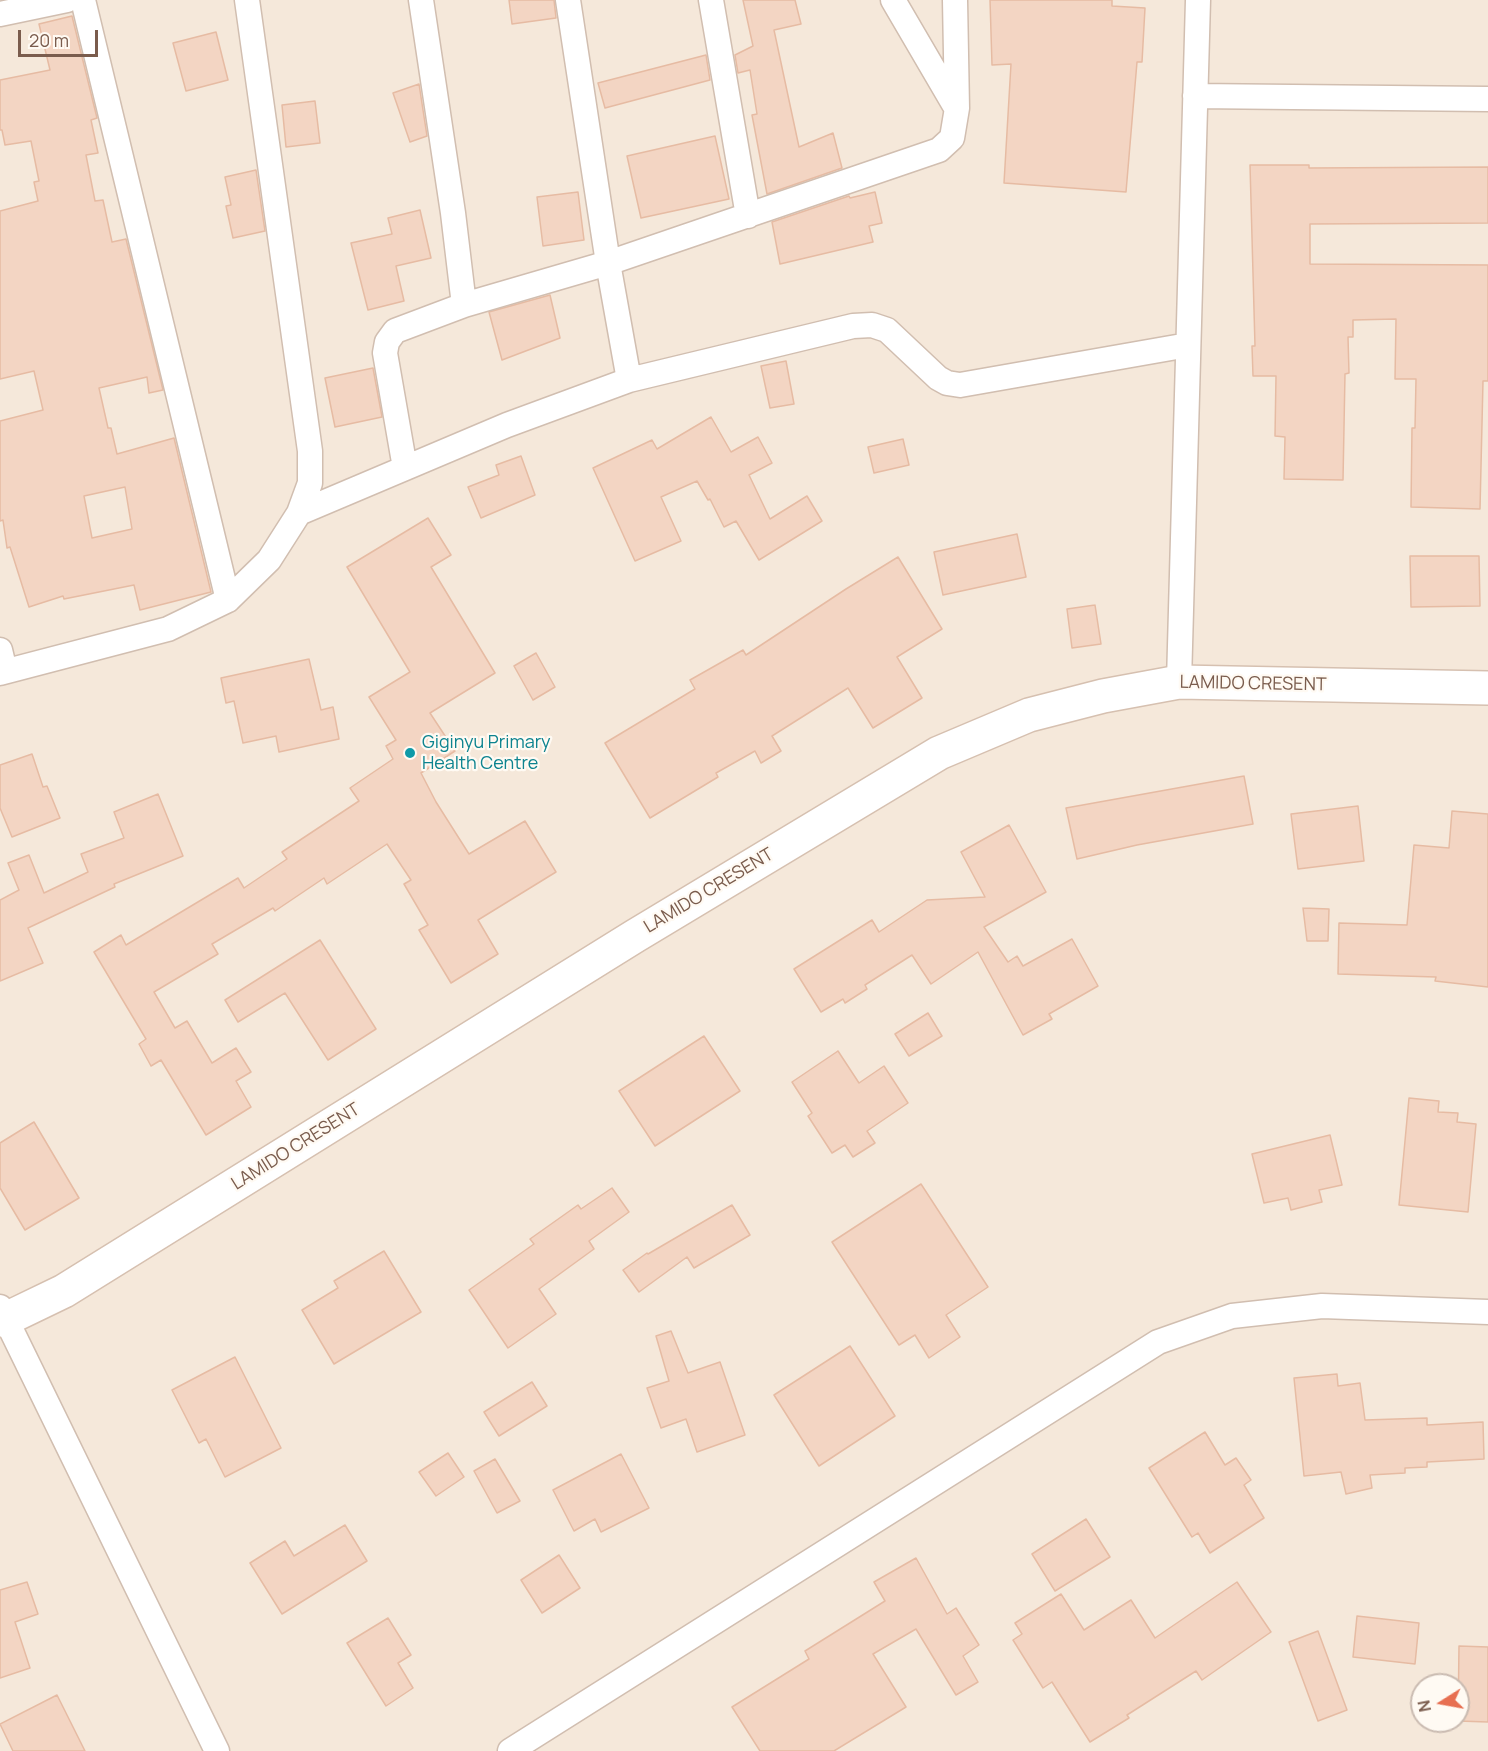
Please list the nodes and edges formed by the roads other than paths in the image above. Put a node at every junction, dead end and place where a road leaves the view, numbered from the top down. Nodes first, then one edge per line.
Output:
1 (67, 0) edge
2 (83, 0) edge
3 (247, 0) edge
4 (421, 0) edge
5 (568, 0) edge
6 (711, 0) edge
7 (893, 0) edge
8 (955, 0) edge
9 (1198, 0) edge
10 (0, 14) edge
11 (1195, 96) junction
12 (1488, 99) edge
13 (957, 108) junction
14 (748, 216) junction
15 (608, 263) junction
16 (464, 306) junction
17 (1188, 345) junction
18 (629, 380) junction
19 (405, 468) junction
20 (299, 513) junction
21 (228, 600) junction
22 (2, 665) edge
23 (1179, 682) junction
24 (1488, 688) edge
25 (1488, 1312) edge
26 (2, 1315) edge
27 (218, 1751) edge
28 (510, 1751) edge

1 - 10 street
2 - 21 street
3 - 20 street
4 - 16 street
5 - 15 street
6 - 14 street
7 - 13 street
8 - 13 street
9 - 11 street
11 - 12 street
11 - 17 street
13 - 14 street
14 - 15 street
15 - 16 street
15 - 18 street
16 - 19 street
17 - 18 street
17 - 23 street
18 - 19 street
19 - 20 street
20 - 21 street
21 - 22 street
23 - 24 street, LAMIDO CRESENT
23 - 26 street, LAMIDO CRESENT
25 - 28 street
26 - 27 street

